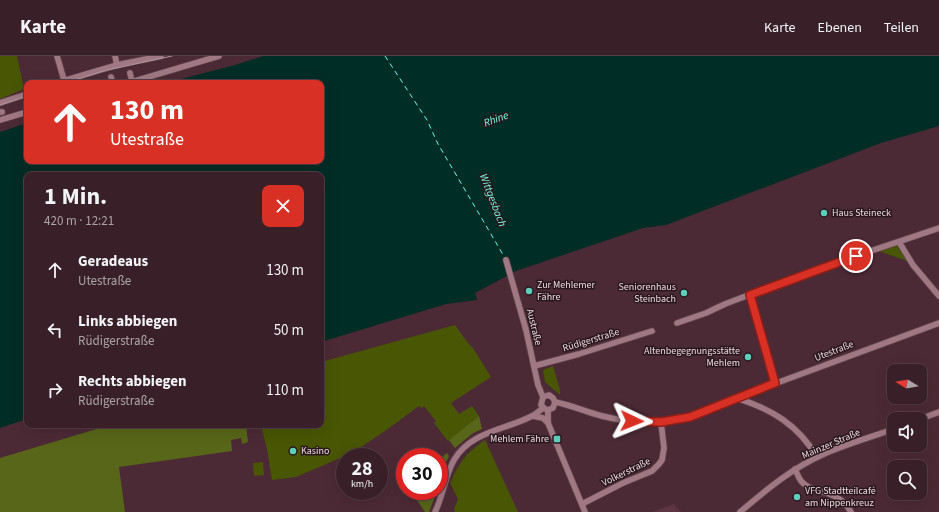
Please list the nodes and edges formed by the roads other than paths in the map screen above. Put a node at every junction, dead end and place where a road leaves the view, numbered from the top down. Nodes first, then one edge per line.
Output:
1 (57, 56) edge
2 (115, 56) edge
3 (161, 56) edge
4 (219, 57) edge
5 (135, 59) edge
6 (116, 65) junction
7 (130, 72) dead end
8 (64, 80) joint
9 (130, 80) edge
10 (136, 80) edge
11 (24, 95) edge
12 (0, 103) edge
13 (24, 112) edge
14 (0, 120) edge
15 (939, 228) edge
16 (898, 242) junction
17 (506, 260) dead end
18 (750, 295) junction
19 (939, 296) edge
20 (677, 323) dead end
21 (939, 323) edge
22 (652, 331) dead end
23 (534, 366) junction
24 (775, 383) junction
25 (543, 397) junction
26 (736, 398) junction
27 (555, 402) junction
28 (545, 409) junction
29 (939, 412) edge
30 (532, 416) junction
31 (927, 416) edge
32 (661, 422) junction
33 (548, 423) junction
34 (887, 432) edge
35 (817, 457) junction
36 (796, 469) junction
37 (582, 504) junction
38 (435, 512) edge
39 (585, 512) edge
40 (740, 512) edge
41 (851, 512) edge

1 - 8 street
2 - 6 street
3 - 5 street
4 - 10 street
5 - 6 street
6 - 8 street
7 - 9 street
11 - 12 street
13 - 14 street
15 - 16 street
16 - 18 street
16 - 19 street
17 - 23 street, Austraße
18 - 20 street
18 - 24 street
21 - 24 street, Utestraße
22 - 23 street, Rüdigerstraße
23 - 25 street, Austraße
24 - 26 street, Utestraße
25 - 27 street
25 - 28 street, Austraße
26 - 32 street, Utestraße
26 - 35 street
27 - 28 street
27 - 32 street, Utestraße
28 - 30 street
28 - 33 street, Austraße
29 - 31 street
30 - 33 street
30 - 38 street
32 - 37 street, Volkerstraße
33 - 37 street, Austraße
34 - 35 street, Mainzer Straße
35 - 36 street, Mainzer Straße
36 - 40 street, Mainzer Straße
36 - 41 street
37 - 39 street, Austraße

